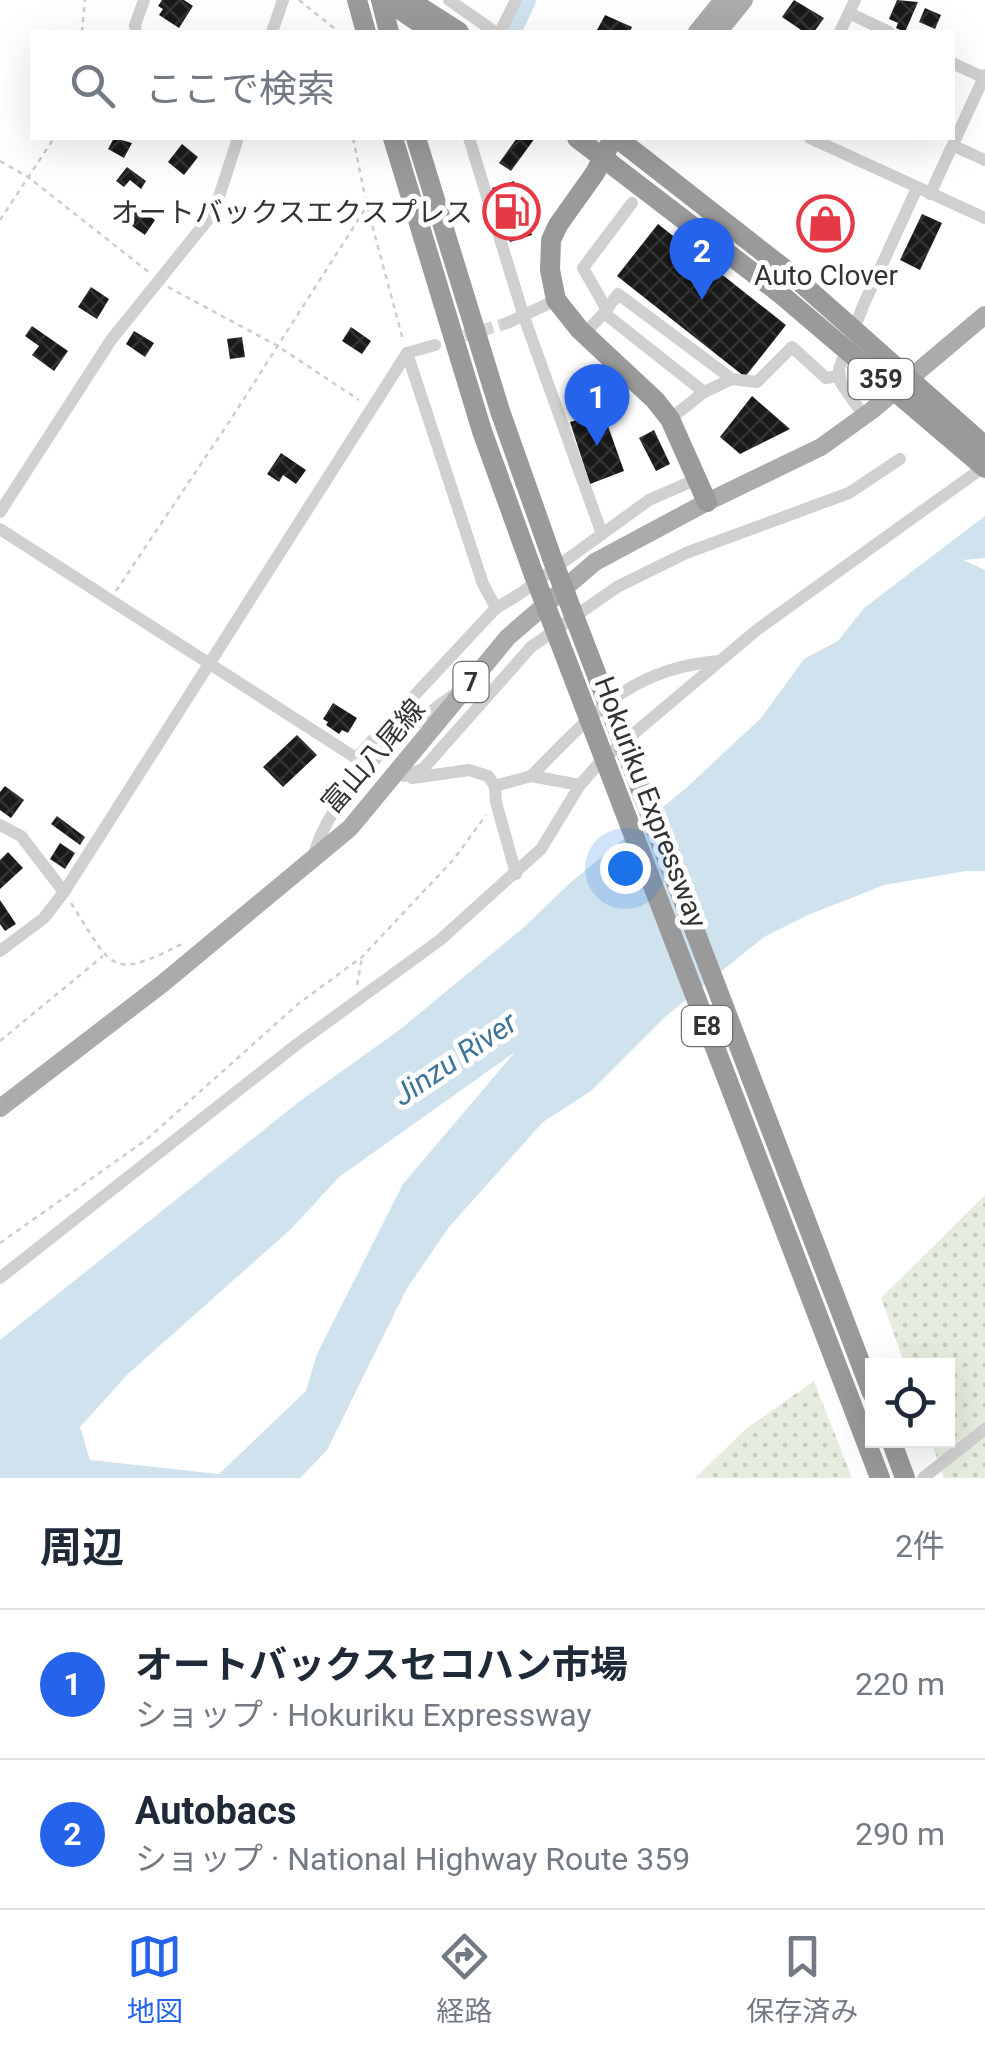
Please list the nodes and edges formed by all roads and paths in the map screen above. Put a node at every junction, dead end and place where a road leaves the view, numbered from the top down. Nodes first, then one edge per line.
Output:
1 (85, 0) edge
2 (144, 0) edge
3 (282, 0) edge
4 (299, 0) edge
5 (358, 0) edge
6 (384, 0) edge
7 (409, 0) edge
8 (450, 0) edge
9 (516, 0) edge
10 (723, 0) edge
11 (744, 0) edge
12 (852, 6) edge
13 (82, 30) edge
14 (136, 30) edge
15 (273, 30) edge
16 (336, 30) edge
17 (366, 30) edge
18 (389, 30) edge
19 (429, 30) edge
20 (456, 30) edge
21 (494, 30) edge
22 (498, 30) edge
23 (699, 30) edge
24 (720, 30) edge
25 (841, 30) edge
26 (886, 30) edge
27 (955, 64) edge
28 (985, 77) edge
29 (53, 140) edge
30 (237, 140) edge
31 (353, 140) edge
32 (394, 140) edge
33 (417, 140) edge
34 (470, 140) edge
35 (583, 140) edge
36 (814, 140) edge
37 (954, 146) junction
38 (615, 150) edge
39 (985, 160) edge
40 (0, 161) edge
41 (28, 177) junction
42 (924, 190) junction
43 (632, 202) dead end
44 (367, 206) junction
45 (985, 218) edge
46 (0, 220) edge
47 (156, 281) junction
48 (784, 283) junction
49 (556, 300) junction
50 (606, 311) junction
51 (985, 315) edge
52 (524, 317) junction
53 (507, 323) tunnel mouth
54 (588, 330) dead end
55 (435, 344) tunnel mouth
56 (276, 345) junction
57 (407, 353) junction
58 (840, 376) junction
59 (732, 379) junction
60 (704, 392) junction
61 (372, 409) junction
62 (864, 416) junction
63 (670, 419) junction
64 (985, 446) edge
65 (900, 459) dead end
66 (985, 467) edge
67 (698, 478) junction
68 (707, 502) junction
69 (0, 512) edge
70 (0, 529) edge
71 (602, 534) junction
72 (110, 600) junction
73 (496, 608) junction
74 (721, 661) junction
75 (208, 664) junction
76 (470, 684) junction
77 (361, 764) junction
78 (399, 776) junction
79 (531, 776) junction
80 (495, 786) junction
81 (580, 786) junction
82 (496, 802) junction
83 (0, 825) edge
84 (313, 859) junction
85 (516, 874) junction
86 (64, 892) junction
87 (188, 942) dead end
88 (0, 950) edge
89 (104, 955) junction
90 (362, 956) junction
91 (354, 1002) junction
92 (0, 1041) edge
93 (0, 1108) edge
94 (0, 1243) edge
95 (0, 1278) edge
96 (865, 1375) edge
97 (985, 1428) edge
98 (893, 1448) edge
99 (880, 1478) edge
100 (905, 1478) edge
101 (922, 1478) edge

1 - 13 path
2 - 14 street
3 - 15 street
4 - 16 path
5 - 17 highway
6 - 18 highway
6 - 19 highway
7 - 20 highway
8 - 21 street
9 - 22 street
10 - 23 main road
11 - 24 main road
12 - 25 street
12 - 26 street
27 - 28 street
28 - 37 street
29 - 41 path
30 - 47 street
31 - 44 path
32 - 99 highway, Hokuriku Expressway / E8, bridge
33 - 96 highway, Hokuriku Expressway / E8, bridge
34 - 52 street
35 - 38 highway, 359
36 - 42 street
37 - 39 street
37 - 42 street
38 - 48 highway, 359
38 - 49 highway
40 - 41 path
41 - 46 path
41 - 47 path
42 - 45 street
42 - 58 street
43 - 50 street
44 - 56 path
44 - 57 path
47 - 56 path
47 - 69 street
48 - 64 highway, 359, bridge
48 - 66 highway, 359, bridge
49 - 52 street
49 - 63 highway
50 - 54 street
50 - 59 street
50 - 60 street
51 - 62 main road, 富山八尾線 / 7
52 - 53 street
52 - 71 street
55 - 57 street
56 - 61 path
56 - 72 path
57 - 61 street
57 - 73 street
58 - 59 street
58 - 62 street
59 - 60 street
60 - 63 street
61 - 75 street
62 - 68 main road, 富山八尾線 / 7
63 - 67 highway
65 - 78 street
66 - 74 street
67 - 68 highway
67 - 71 street
68 - 76 main road, 富山八尾線 / 7
70 - 72 street
71 - 73 street
72 - 75 street
73 - 77 street
74 - 79 street
74 - 81 street
75 - 77 street
75 - 86 street
76 - 77 street
76 - 78 main road, 富山八尾線 / 7
77 - 84 street
78 - 80 street
78 - 84 main road, 富山八尾線 / 7
79 - 80 street
79 - 81 street
80 - 82 street
81 - 85 street
82 - 85 street
82 - 90 path
83 - 86 street
84 - 93 main road, 富山八尾線 / 7
85 - 91 street
86 - 88 street
86 - 89 path
87 - 89 path
89 - 92 path
90 - 91 path
90 - 94 path
91 - 95 street
97 - 101 street
98 - 100 highway

